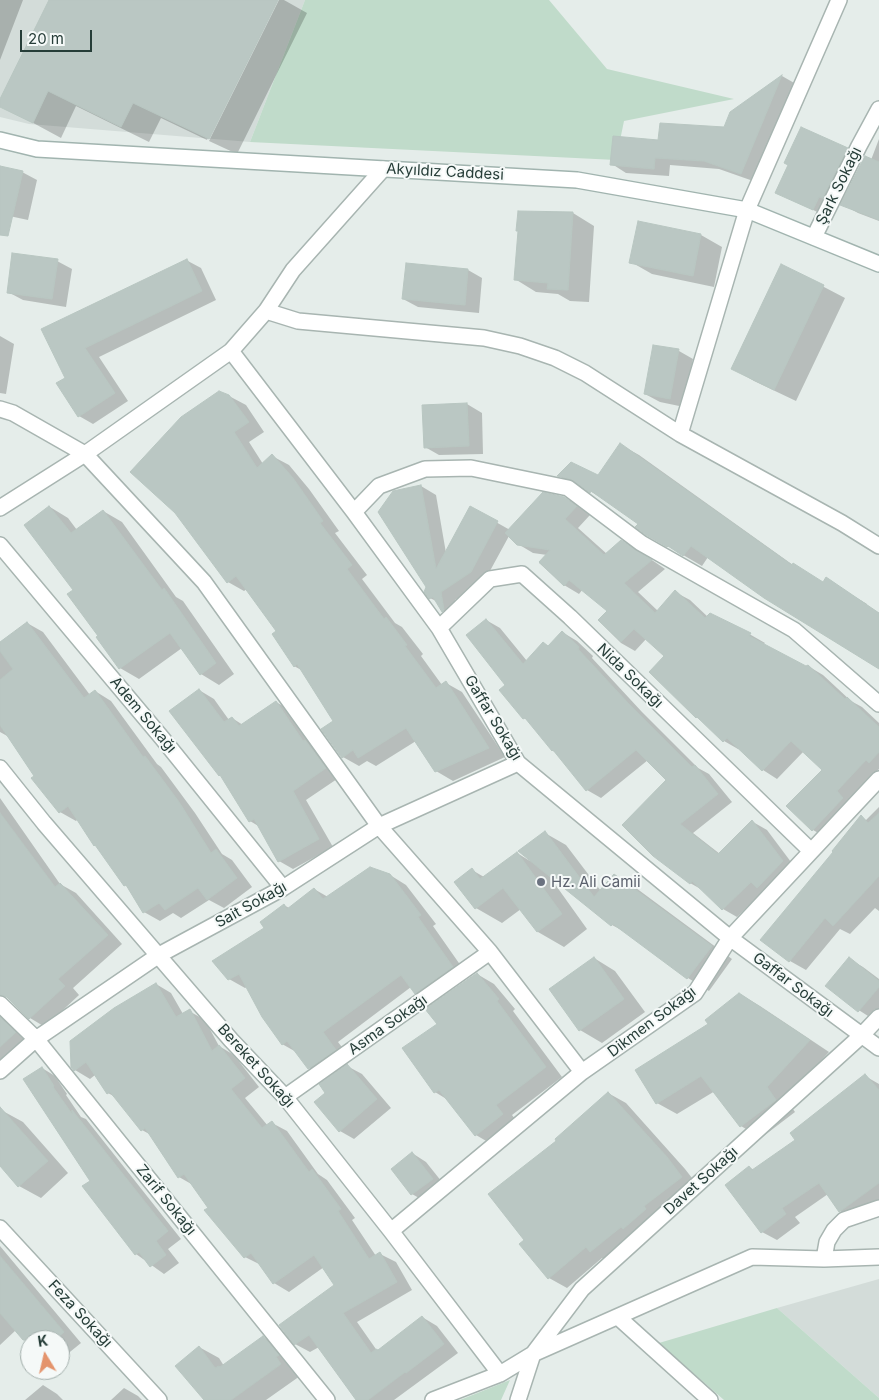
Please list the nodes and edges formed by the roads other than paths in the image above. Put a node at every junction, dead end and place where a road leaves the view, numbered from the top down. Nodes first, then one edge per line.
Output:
1 (839, 0) edge
2 (879, 109) edge
3 (0, 140) edge
4 (383, 169) junction
5 (747, 210) junction
6 (814, 237) junction
7 (879, 264) edge
8 (266, 311) junction
9 (231, 351) junction
10 (0, 409) edge
11 (680, 434) junction
12 (85, 454) junction
13 (0, 508) edge
14 (354, 512) junction
15 (0, 545) edge
16 (879, 546) edge
17 (439, 628) junction
18 (879, 704) edge
19 (518, 763) junction
20 (0, 768) edge
21 (879, 779) edge
22 (379, 826) junction
23 (810, 851) junction
24 (283, 888) junction
25 (730, 938) junction
26 (490, 952) junction
27 (159, 955) junction
28 (0, 1004) edge
29 (879, 1017) edge
30 (861, 1036) junction
31 (36, 1039) junction
32 (879, 1048) edge
33 (0, 1071) edge
34 (582, 1072) junction
35 (285, 1097) junction
36 (879, 1208) edge
37 (0, 1228) edge
38 (391, 1231) junction
39 (879, 1257) edge
40 (824, 1259) junction
41 (618, 1317) junction
42 (533, 1354) junction
43 (500, 1374) junction
44 (159, 1400) edge
45 (327, 1400) edge
46 (433, 1400) edge
47 (518, 1400) edge
48 (710, 1400) edge

1 - 5 street
2 - 6 street, Şark Sokağı
3 - 4 street, Akyıldız Caddesi
4 - 5 street, Akyıldız Caddesi
4 - 8 street
5 - 6 street, Akyıldız Caddesi
5 - 11 street
6 - 7 street, Akyıldız Caddesi
8 - 9 street
8 - 11 street
9 - 12 street
9 - 14 street, Gaffar Sokağı
10 - 12 street
11 - 16 street
12 - 13 street
12 - 22 street
14 - 17 street, Gaffar Sokağı
14 - 18 street
15 - 24 street, Adem Sokağı
17 - 19 street, Gaffar Sokağı
17 - 23 street, Nida Sokağı
19 - 22 street, Sait Sokağı
19 - 25 street, Gaffar Sokağı
20 - 27 street, Bereket Sokağı
21 - 23 street, Dikmen Sokağı
22 - 24 street, Sait Sokağı
22 - 26 street
23 - 25 street, Dikmen Sokağı
24 - 27 street, Sait Sokağı
25 - 30 street, Gaffar Sokağı
25 - 34 street, Dikmen Sokağı
26 - 34 street
26 - 35 street, Asma Sokağı
27 - 31 street, Sait Sokağı
27 - 35 street, Bereket Sokağı
28 - 31 street, Zarif Sokağı
29 - 30 street, Davet Sokağı
30 - 32 street, Gaffar Sokağı
30 - 42 street, Davet Sokağı
31 - 33 street, Sait Sokağı
31 - 45 street, Zarif Sokağı
34 - 38 street, Dikmen Sokağı
35 - 38 street, Bereket Sokağı
36 - 40 street
37 - 44 street, Feza Sokağı
38 - 43 street, Bereket Sokağı
39 - 40 street
40 - 41 street
41 - 42 street
41 - 48 street
42 - 43 street
42 - 47 street
43 - 46 street

